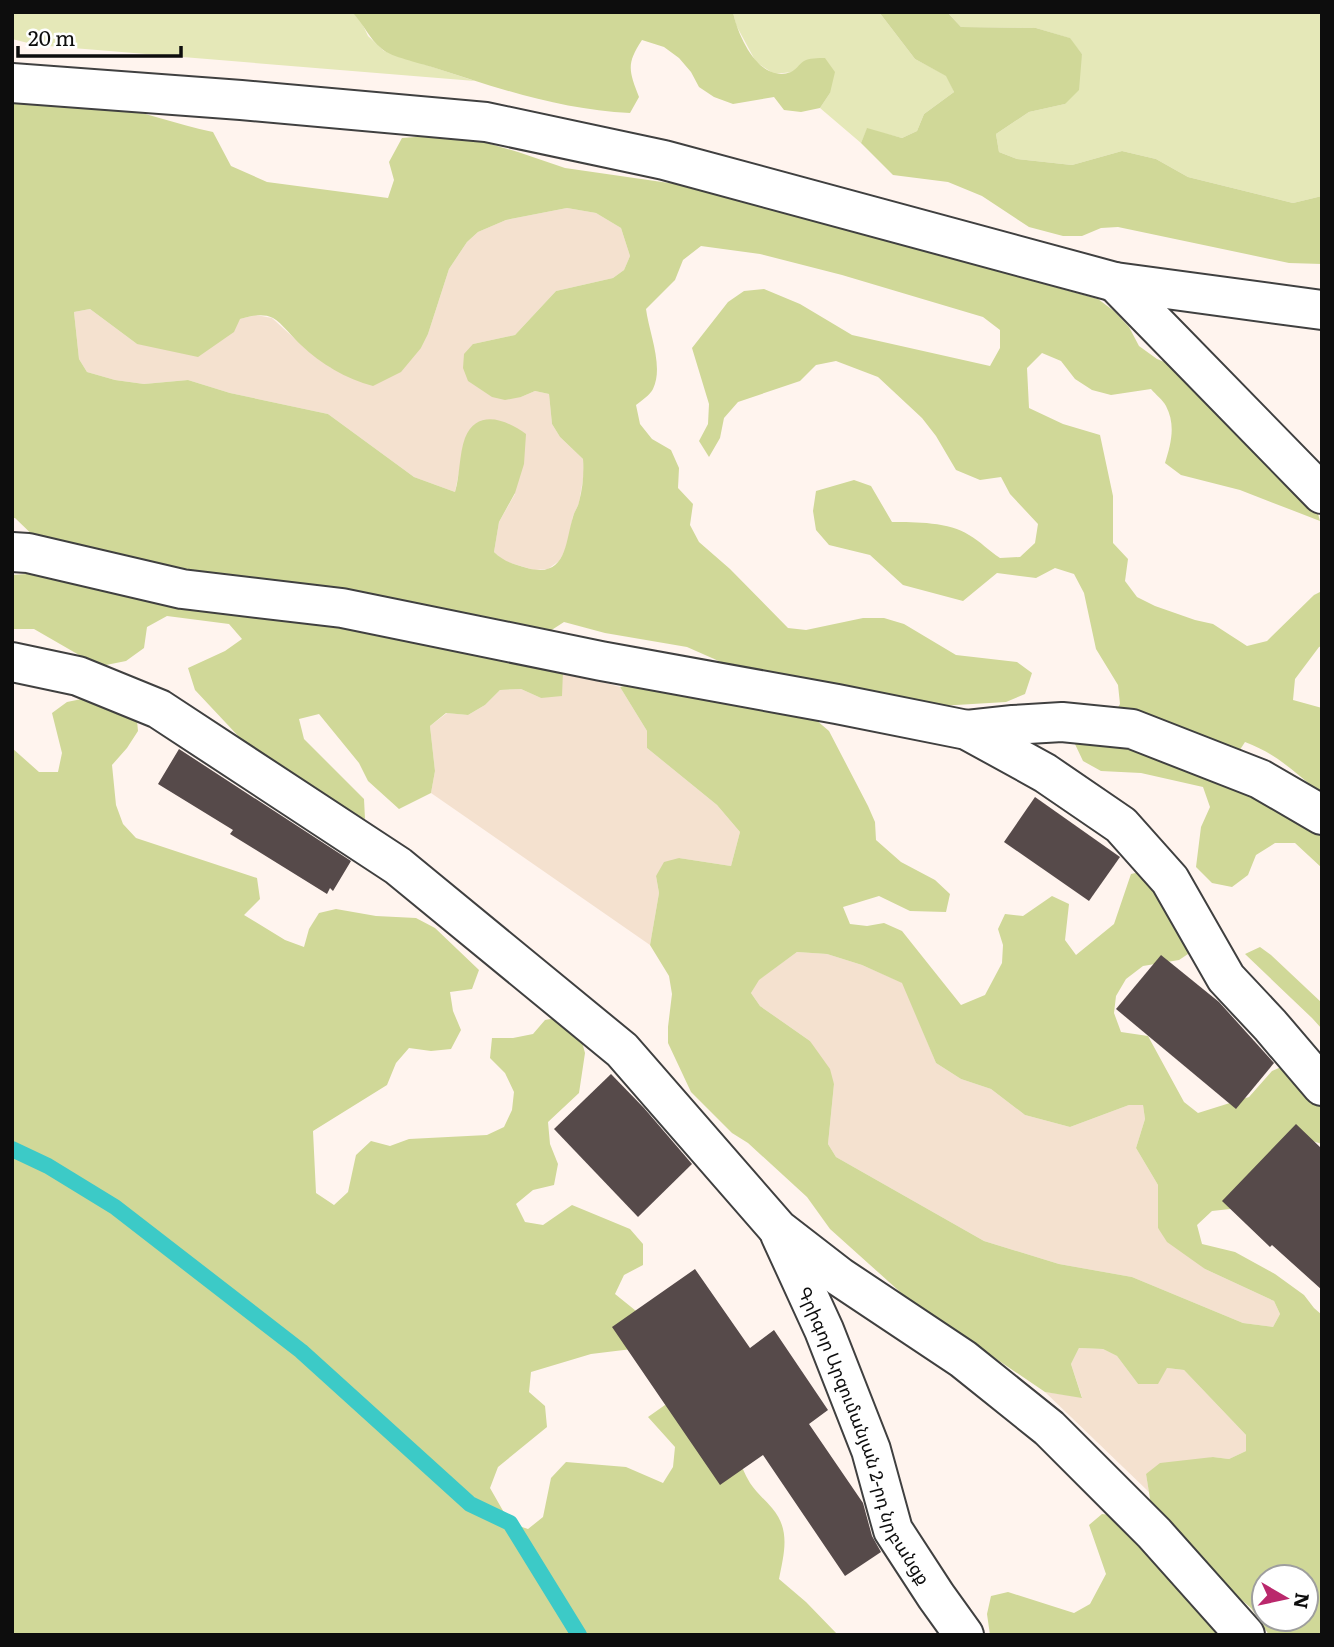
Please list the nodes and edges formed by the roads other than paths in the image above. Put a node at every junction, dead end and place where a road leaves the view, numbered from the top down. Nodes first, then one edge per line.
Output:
1 (12, 83) edge
2 (1115, 282) junction
3 (1322, 310) edge
4 (1322, 494) edge
5 (12, 552) edge
6 (12, 662) edge
7 (967, 730) junction
8 (1322, 816) edge
9 (1322, 1086) edge
10 (778, 1229) junction
11 (964, 1635) edge
12 (1245, 1635) edge

1 - 2 street
2 - 3 street
2 - 4 street
5 - 7 street
6 - 10 street
7 - 8 street
7 - 9 street
10 - 11 street, Գրիգոր Արզումանյան 2-րդ նրբանցք
10 - 12 street

